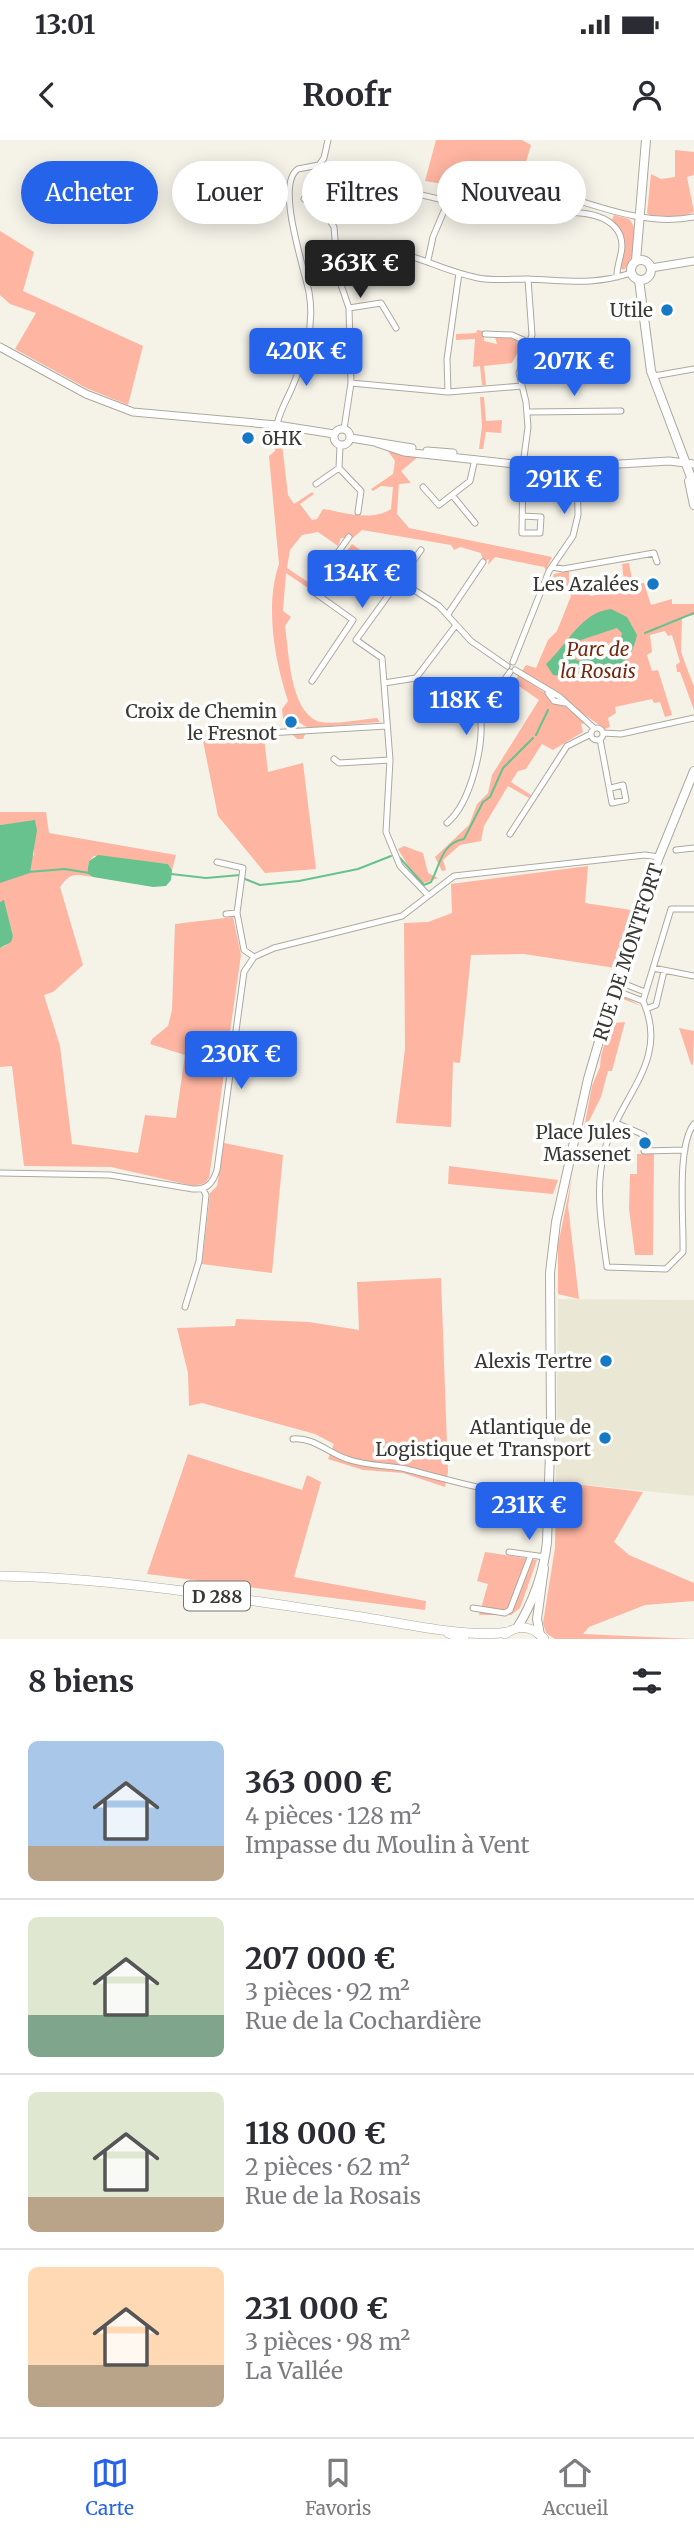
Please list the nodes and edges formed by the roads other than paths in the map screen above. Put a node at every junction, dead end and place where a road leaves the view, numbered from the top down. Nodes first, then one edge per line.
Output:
1 (328, 140) edge
2 (646, 140) edge
3 (586, 203) edge
4 (612, 211) junction
5 (586, 215) edge
6 (639, 216) junction
7 (694, 217) edge
8 (607, 220) junction
9 (331, 224) edge
10 (440, 224) edge
11 (338, 256) junction
12 (428, 260) junction
13 (640, 261) junction
14 (694, 261) edge
15 (651, 268) junction
16 (631, 272) junction
17 (459, 273) junction
18 (617, 277) junction
19 (528, 279) junction
20 (642, 280) junction
21 (349, 308) junction
22 (396, 328) dead end
23 (485, 334) dead end
24 (530, 343) junction
25 (0, 347) edge
26 (521, 360) junction
27 (556, 362) dead end
28 (694, 369) edge
29 (654, 376) junction
30 (351, 383) junction
31 (522, 386) junction
32 (448, 392) junction
33 (621, 411) dead end
34 (528, 412) junction
35 (277, 425) junction
36 (345, 429) junction
37 (334, 434) junction
38 (351, 438) junction
39 (340, 446) junction
40 (471, 459) junction
41 (523, 465) junction
42 (690, 465) edge
43 (577, 466) junction
44 (339, 468) junction
45 (316, 484) dead end
46 (694, 485) edge
47 (423, 487) dead end
48 (452, 495) junction
49 (694, 505) edge
50 (358, 512) dead end
51 (522, 516) junction
52 (475, 523) dead end
53 (349, 537) dead end
54 (421, 550) dead end
55 (483, 562) dead end
56 (657, 562) dead end
57 (552, 567) junction
58 (400, 581) junction
59 (448, 614) junction
60 (353, 620) junction
61 (456, 625) junction
62 (364, 628) junction
63 (345, 632) junction
64 (356, 640) junction
65 (511, 667) junction
66 (312, 681) dead end
67 (384, 683) junction
68 (694, 718) edge
69 (387, 726) junction
70 (593, 731) junction
71 (268, 733) dead end
72 (602, 736) junction
73 (334, 759) dead end
74 (390, 760) junction
75 (694, 771) edge
76 (611, 788) dead end
77 (447, 823) dead end
78 (510, 834) dead end
79 (694, 848) edge
80 (676, 850) dead end
81 (659, 858) junction
82 (217, 862) dead end
83 (427, 894) junction
84 (694, 909) edge
85 (237, 913) junction
86 (226, 914) dead end
87 (254, 957) junction
88 (653, 968) junction
89 (664, 971) junction
90 (694, 976) edge
91 (616, 985) junction
92 (645, 992) junction
93 (643, 1001) junction
94 (646, 1009) junction
95 (616, 1123) junction
96 (694, 1124) edge
97 (644, 1135) dead end
98 (685, 1150) junction
99 (644, 1151) dead end
100 (0, 1173) edge
101 (204, 1189) junction
102 (185, 1307) dead end
103 (293, 1439) dead end
104 (548, 1500) junction
105 (509, 1552) dead end
106 (531, 1555) junction
107 (545, 1559) junction
108 (0, 1576) edge
109 (473, 1608) dead end
110 (433, 1628) junction
111 (508, 1633) edge
112 (542, 1637) edge
113 (450, 1639) edge
114 (464, 1639) edge

1 - 35 street
2 - 6 main road
3 - 4 street
4 - 6 street
4 - 8 street
5 - 8 street
6 - 7 street
6 - 13 main road
8 - 18 street
9 - 11 street
10 - 12 street
11 - 12 street
11 - 21 street
12 - 17 street
13 - 15 main road
13 - 16 main road
14 - 15 street
15 - 20 main road
16 - 18 street
16 - 20 main road
17 - 19 street
17 - 32 street
18 - 19 street
19 - 24 street
20 - 29 main road
21 - 22 street
21 - 30 street
23 - 24 street
24 - 26 street
25 - 35 street
26 - 27 street
26 - 31 street
28 - 29 street
29 - 42 main road
30 - 32 street
30 - 36 street
31 - 32 street
31 - 34 street
33 - 34 street
34 - 41 street
35 - 37 street
36 - 37 street
36 - 38 street
37 - 39 street
38 - 39 street
38 - 40 street
39 - 44 street
40 - 41 street
40 - 48 street
41 - 43 street
41 - 51 street
42 - 43 street
42 - 46 main road
42 - 49 main road
43 - 57 street
44 - 45 street
44 - 50 street
47 - 48 street
48 - 52 street
51 - 51 street
53 - 60 street
54 - 58 street
55 - 59 street
56 - 57 street
57 - 65 street
58 - 59 street
58 - 62 street
59 - 61 street
60 - 62 street
60 - 63 street
61 - 65 street
61 - 67 street
62 - 64 street
63 - 64 street
63 - 66 street
64 - 67 street
65 - 70 street
65 - 77 street
67 - 69 street
68 - 72 street
69 - 71 street
69 - 74 street
70 - 72 street
70 - 72 street
70 - 78 street
72 - 76 street
73 - 74 street
74 - 83 street
75 - 81 main road, RUE DE MONTFORT
79 - 80 street
81 - 83 street
81 - 91 main road, RUE DE MONTFORT
82 - 85 street
83 - 87 street
84 - 88 street
85 - 86 street
85 - 87 street
87 - 101 street
88 - 89 street
88 - 92 street
89 - 90 street
89 - 94 street
91 - 92 street
91 - 93 street
91 - 104 main road, RUE DE MONTFORT
92 - 93 street
93 - 94 street
94 - 95 street
95 - 97 street
95 - 98 street
96 - 98 street
98 - 99 street
100 - 101 street
101 - 102 street
103 - 104 street
104 - 107 main road, RUE DE MONTFORT
105 - 106 street
106 - 107 street
106 - 109 street
107 - 111 main road
107 - 112 main road
108 - 110 main road, D 288
110 - 111 main road, D 288
110 - 113 main road
110 - 114 main road, D 288
111 - 112 main road

